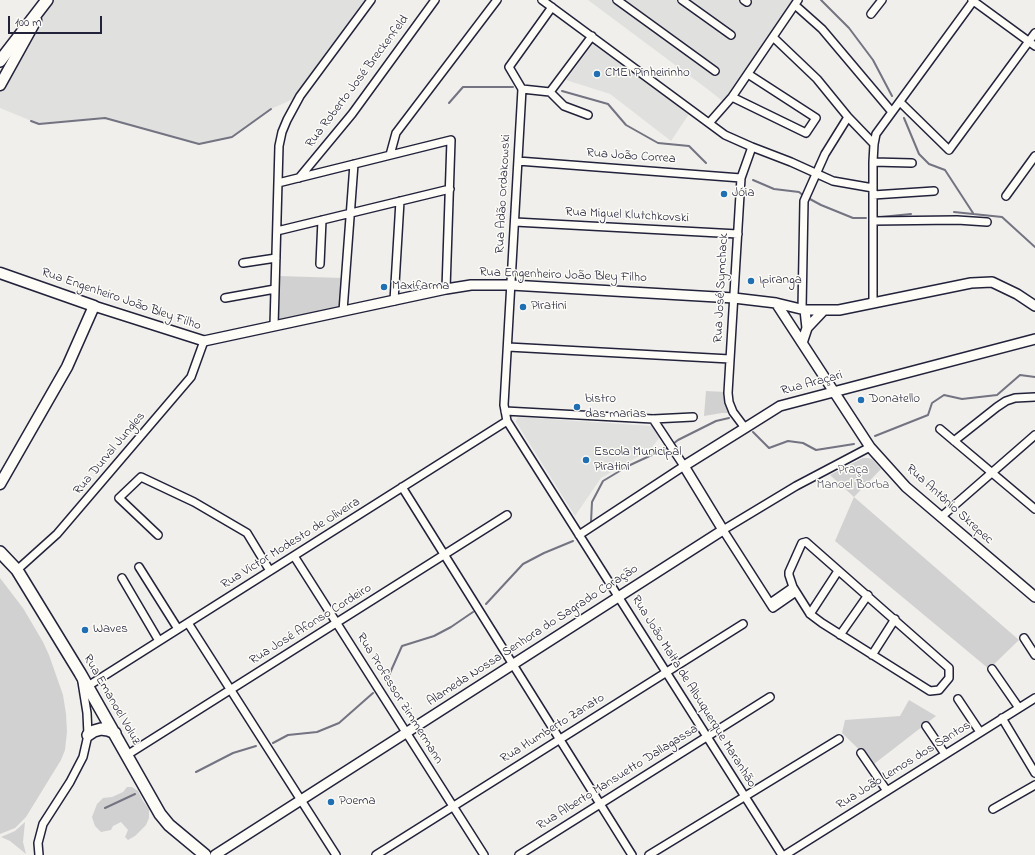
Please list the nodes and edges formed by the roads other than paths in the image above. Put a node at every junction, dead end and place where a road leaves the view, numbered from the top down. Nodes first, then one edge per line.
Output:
1 (371, 0) edge
2 (435, 0) edge
3 (497, 0) edge
4 (542, 0) edge
5 (617, 0) edge
6 (682, 0) edge
7 (882, 0) edge
8 (973, 0) edge
9 (47, 1) edge
10 (796, 2) edge
11 (552, 7) junction
12 (872, 14) dead end
13 (1035, 33) edge
14 (731, 35) dead end
15 (592, 36) junction
16 (773, 37) junction
17 (1032, 44) edge
18 (0, 61) edge
19 (715, 71) dead end
20 (748, 74) junction
21 (0, 85) edge
22 (522, 89) junction
23 (550, 92) junction
24 (732, 97) junction
25 (900, 102) junction
26 (892, 112) junction
27 (588, 115) dead end
28 (848, 117) junction
29 (710, 122) junction
30 (874, 144) junction
31 (752, 147) junction
32 (390, 155) junction
33 (1035, 156) edge
34 (518, 161) junction
35 (873, 162) junction
36 (912, 163) dead end
37 (354, 164) junction
38 (817, 174) junction
39 (299, 178) junction
40 (741, 178) junction
41 (278, 183) junction
42 (450, 189) junction
43 (934, 191) dead end
44 (873, 192) junction
45 (1006, 196) dead end
46 (400, 201) junction
47 (350, 213) junction
48 (322, 220) junction
49 (873, 221) junction
50 (515, 222) junction
51 (987, 222) dead end
52 (277, 231) junction
53 (738, 234) junction
54 (276, 258) junction
55 (243, 263) dead end
56 (320, 264) dead end
57 (0, 272) edge
58 (511, 285) junction
59 (275, 289) junction
60 (446, 289) junction
61 (225, 298) dead end
62 (734, 298) junction
63 (394, 301) junction
64 (776, 303) junction
65 (873, 303) junction
66 (94, 306) junction
67 (1035, 306) edge
68 (804, 309) junction
69 (824, 310) junction
70 (343, 311) junction
71 (274, 326) junction
72 (807, 328) junction
73 (1035, 339) edge
74 (204, 341) junction
75 (802, 344) junction
76 (508, 347) junction
77 (730, 359) junction
78 (833, 392) junction
79 (1035, 397) edge
80 (505, 411) junction
81 (693, 417) dead end
82 (653, 419) junction
83 (507, 421) junction
84 (745, 428) junction
85 (940, 429) dead end
86 (1033, 440) edge
87 (954, 441) junction
88 (870, 447) junction
89 (684, 466) junction
90 (992, 472) junction
91 (0, 484) edge
92 (402, 487) junction
93 (1035, 508) edge
94 (506, 515) dead end
95 (941, 517) junction
96 (723, 530) junction
97 (158, 535) dead end
98 (579, 535) junction
99 (0, 552) edge
100 (444, 555) junction
101 (294, 556) junction
102 (139, 567) dead end
103 (17, 570) junction
104 (270, 571) junction
105 (838, 571) junction
106 (122, 578) dead end
107 (794, 589) junction
108 (868, 595) junction
109 (619, 597) junction
110 (1035, 597) edge
111 (810, 614) junction
112 (895, 619) junction
113 (188, 623) junction
114 (336, 623) junction
115 (743, 624) dead end
116 (178, 629) junction
117 (840, 635) junction
118 (1024, 638) dead end
119 (160, 641) junction
120 (872, 655) junction
121 (1035, 655) edge
122 (513, 664) junction
123 (992, 669) dead end
124 (666, 672) junction
125 (80, 673) junction
126 (88, 686) junction
127 (231, 690) junction
128 (770, 697) dead end
129 (1035, 698) edge
130 (958, 699) dead end
131 (1019, 708) junction
132 (1002, 718) junction
133 (926, 726) dead end
134 (980, 732) junction
135 (115, 733) junction
136 (406, 733) junction
137 (88, 735) junction
138 (707, 736) junction
139 (560, 739) junction
140 (840, 739) dead end
141 (861, 753) dead end
142 (945, 754) junction
143 (127, 755) junction
144 (1035, 773) edge
145 (1035, 785) edge
146 (887, 791) junction
147 (745, 796) junction
148 (301, 800) junction
149 (600, 804) junction
150 (453, 806) junction
151 (993, 809) dead end
152 (39, 854) edge
153 (205, 855) edge
154 (215, 855) edge
155 (336, 855) edge
156 (376, 855) edge
157 (484, 855) edge
158 (519, 855) edge
159 (632, 855) edge
160 (650, 855) edge
161 (784, 855) edge

1 - 41 street
2 - 39 street, Rua Roberto José Breckenfeld
3 - 32 street
4 - 11 street
5 - 19 street
6 - 14 street
7 - 12 street
8 - 17 street
8 - 25 street
9 - 18 main road
9 - 21 main road
10 - 16 street
10 - 26 street
11 - 15 street
11 - 22 street
13 - 17 street
15 - 23 street
15 - 29 street
16 - 20 street
16 - 28 street
17 - 25 street
20 - 24 street
20 - 24 street
22 - 23 street
22 - 34 street, Rua Adão Ordakowski
23 - 27 street
24 - 29 street
25 - 26 street
26 - 30 street
28 - 30 street
28 - 38 street
29 - 31 street
30 - 35 street
31 - 38 street
31 - 40 street, Rua José Symchack
32 - 37 street
32 - 42 street
33 - 45 street
34 - 40 street, Rua João Correa
34 - 50 street, Rua Adão Ordakowski
35 - 36 street
35 - 44 street
37 - 39 street
37 - 47 street
38 - 44 street
38 - 68 street
39 - 41 street
40 - 53 street, Rua José Symchack
41 - 52 street
42 - 46 street
42 - 60 street
43 - 44 street
44 - 49 street
46 - 47 street
46 - 63 street
47 - 48 street
47 - 70 street
48 - 52 street
48 - 56 street
49 - 51 street
49 - 65 street
50 - 53 street, Rua Miguel Klutchkovski
50 - 58 street, Rua Adão Ordakowski
52 - 54 street
53 - 62 street, Rua José Symchack
54 - 55 street
54 - 59 street
57 - 66 main road, Rua Engenheiro João Bley Filho
58 - 60 street, Rua Engenheiro João Bley Filho
58 - 62 street, Rua Engenheiro João Bley Filho
58 - 76 street, Rua Adão Ordakowski
59 - 61 street
59 - 71 street
60 - 63 street, Rua Engenheiro João Bley Filho
62 - 64 street, Rua Engenheiro João Bley Filho
62 - 77 street, Rua José Symchack
63 - 70 street, Rua Engenheiro João Bley Filho
64 - 68 street, Rua Engenheiro João Bley Filho
64 - 75 street, Rua Antônio Skrepec
65 - 67 street, Rua Engenheiro João Bley Filho
65 - 69 street, Rua Engenheiro João Bley Filho
66 - 74 street, Rua Engenheiro João Bley Filho
66 - 91 main road
68 - 69 street, Rua Engenheiro João Bley Filho
68 - 72 street
69 - 72 street
70 - 71 street, Rua Engenheiro João Bley Filho
71 - 74 street, Rua Engenheiro João Bley Filho
72 - 75 street
73 - 78 street, Rua Araçari
74 - 103 street, Rua Durval Jungles
75 - 78 street, Rua Antônio Skrepec
76 - 77 street
76 - 80 street, Rua Adão Ordakowski
77 - 84 street, Rua José Symchack
78 - 84 street, Rua Araçari
78 - 88 street, Rua Antônio Skrepec
79 - 87 street
80 - 82 street
80 - 83 street, Rua Adão Ordakowski
81 - 82 street
82 - 89 street
83 - 92 street, Rua Victor Modesto de Oliveira
83 - 98 street, Rua João Malta de Albuquerque Maranhão
84 - 89 street, Rua Araçari
85 - 87 street
86 - 90 street
87 - 90 street
88 - 95 street, Rua Antônio Skrepec
88 - 96 street, Alameda Nossa Senhora do Sagrado Coração
89 - 96 street
89 - 98 street, Rua Araçari
90 - 93 street
90 - 95 street
92 - 100 street
92 - 101 street, Rua Victor Modesto de Oliveira
94 - 100 street, Rua José Afonso Cordeiro
95 - 110 street, Rua Antônio Skrepec
96 - 107 street
96 - 109 street, Alameda Nossa Senhora do Sagrado Coração
97 - 104 street
98 - 109 street, Rua João Malta de Albuquerque Maranhão
99 - 103 main road, Rua Emanoel Voluz
100 - 114 street, Rua José Afonso Cordeiro
100 - 122 street
101 - 104 street, Rua Victor Modesto de Oliveira
101 - 114 street, Rua Professor Zimmermann
102 - 116 street
103 - 125 main road, Rua Emanoel Voluz
104 - 113 street, Rua Victor Modesto de Oliveira
105 - 107 street
105 - 108 street
105 - 111 street
106 - 119 street
107 - 111 street
108 - 112 street
108 - 117 street
109 - 122 street, Alameda Nossa Senhora do Sagrado Coração
109 - 124 street, Rua João Malta de Albuquerque Maranhão
111 - 117 street
112 - 120 street
112 - 120 street
113 - 116 street, Rua Victor Modesto de Oliveira
113 - 127 street
114 - 127 street, Rua José Afonso Cordeiro
114 - 136 street, Rua Professor Zimmermann
115 - 124 street, Rua Humberto Zanato
116 - 119 street, Rua Victor Modesto de Oliveira
117 - 120 street
118 - 121 street
119 - 126 street, Rua Victor Modesto de Oliveira
122 - 136 street, Alameda Nossa Senhora do Sagrado Coração
122 - 139 street
123 - 131 street
124 - 138 street, Rua João Malta de Albuquerque Maranhão
124 - 139 street, Rua Humberto Zanato
125 - 126 main road, Rua Emanoel Voluz
125 - 137 street
126 - 135 main road, Rua Emanoel Voluz
127 - 143 street, Rua José Afonso Cordeiro
127 - 148 street
128 - 138 street, Rua Alberto Mansuetto Dallagassa
129 - 131 street, Rua João Lemos dos Santos
130 - 134 street
131 - 132 street, Rua João Lemos dos Santos
132 - 134 street, Rua João Lemos dos Santos
132 - 144 street
133 - 142 street
134 - 142 street, Rua João Lemos dos Santos
135 - 137 main road
135 - 143 main road, Rua Emanoel Voluz
136 - 148 street, Alameda Nossa Senhora do Sagrado Coração
136 - 150 street, Rua Professor Zimmermann
137 - 152 street
138 - 147 street, Rua João Malta de Albuquerque Maranhão
138 - 149 street, Rua Alberto Mansuetto Dallagassa
139 - 149 street
139 - 150 street, Rua Humberto Zanato
140 - 147 street
141 - 146 street
142 - 146 street, Rua João Lemos dos Santos
143 - 153 main road, Rua Emanoel Voluz
145 - 151 street
146 - 161 street, Rua João Lemos dos Santos
147 - 160 street
147 - 161 street, Rua João Malta de Albuquerque Maranhão
148 - 154 street, Alameda Nossa Senhora do Sagrado Coração
148 - 155 street
149 - 158 street, Rua Alberto Mansuetto Dallagassa
149 - 159 street
150 - 156 street, Rua Humberto Zanato
150 - 157 street, Rua Professor Zimmermann

